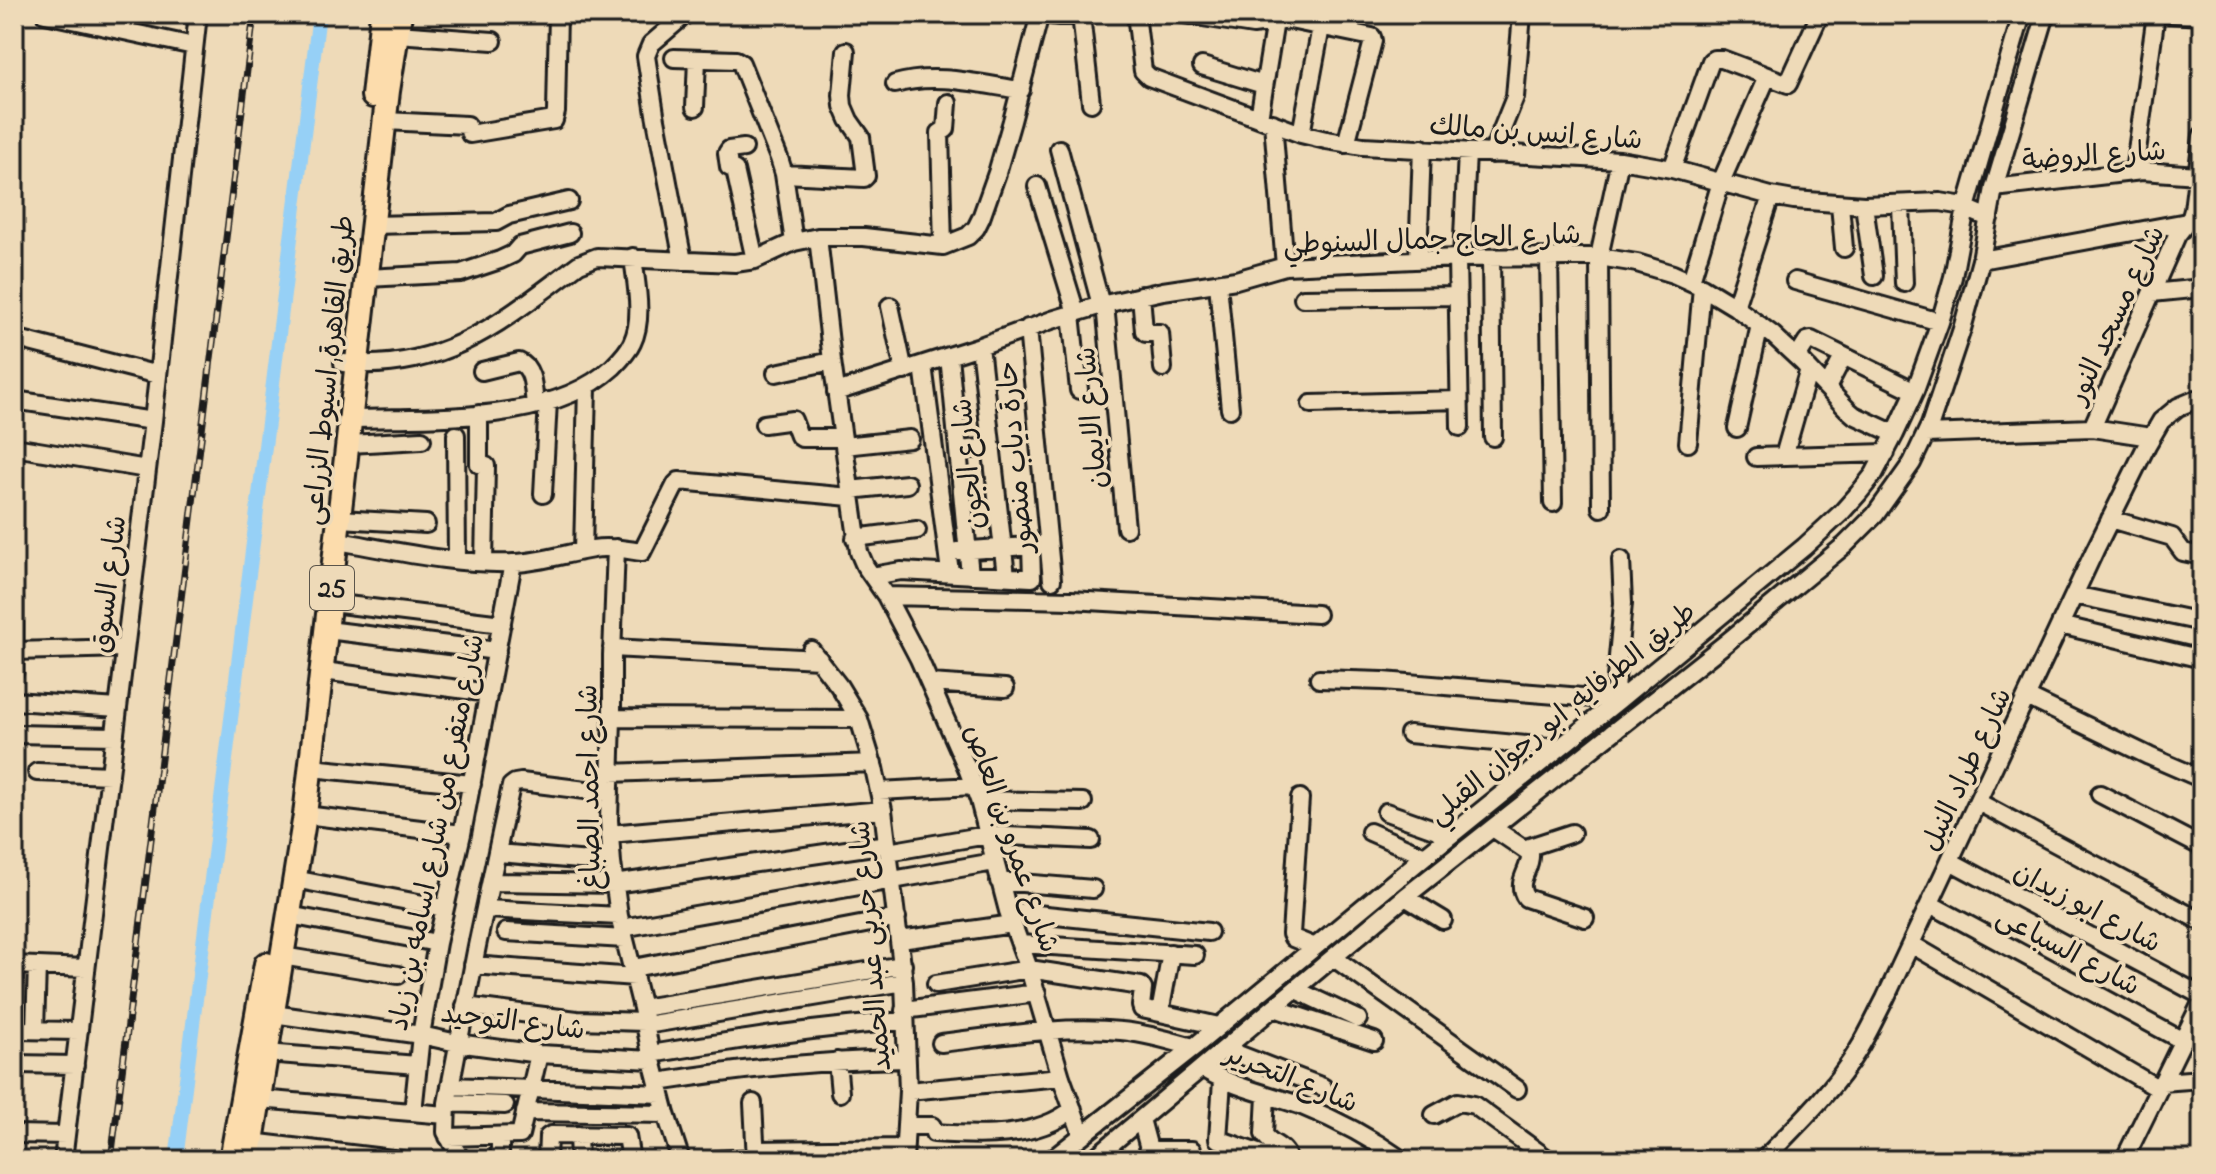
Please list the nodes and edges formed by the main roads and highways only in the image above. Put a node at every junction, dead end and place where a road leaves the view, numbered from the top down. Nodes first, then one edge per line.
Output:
1 (382, 14) edge
2 (399, 24) edge
3 (350, 364) junction
4 (266, 1022) junction
5 (250, 1151) edge
6 (231, 1160) edge

1 - 3 highway, طريق القاهرة, اسيوط الزراعى / 25
2 - 3 highway, طريق القاهرة, اسيوط الزراعى / 25
3 - 4 highway, طريق القاهرة, اسيوط الزراعى / 25
3 - 4 highway, طريق القاهرة, اسيوط الزراعى / 25
4 - 5 highway, طريق القاهرة, اسيوط الزراعى / 25
4 - 6 highway, طريق القاهرة, اسيوط الزراعى / 25

